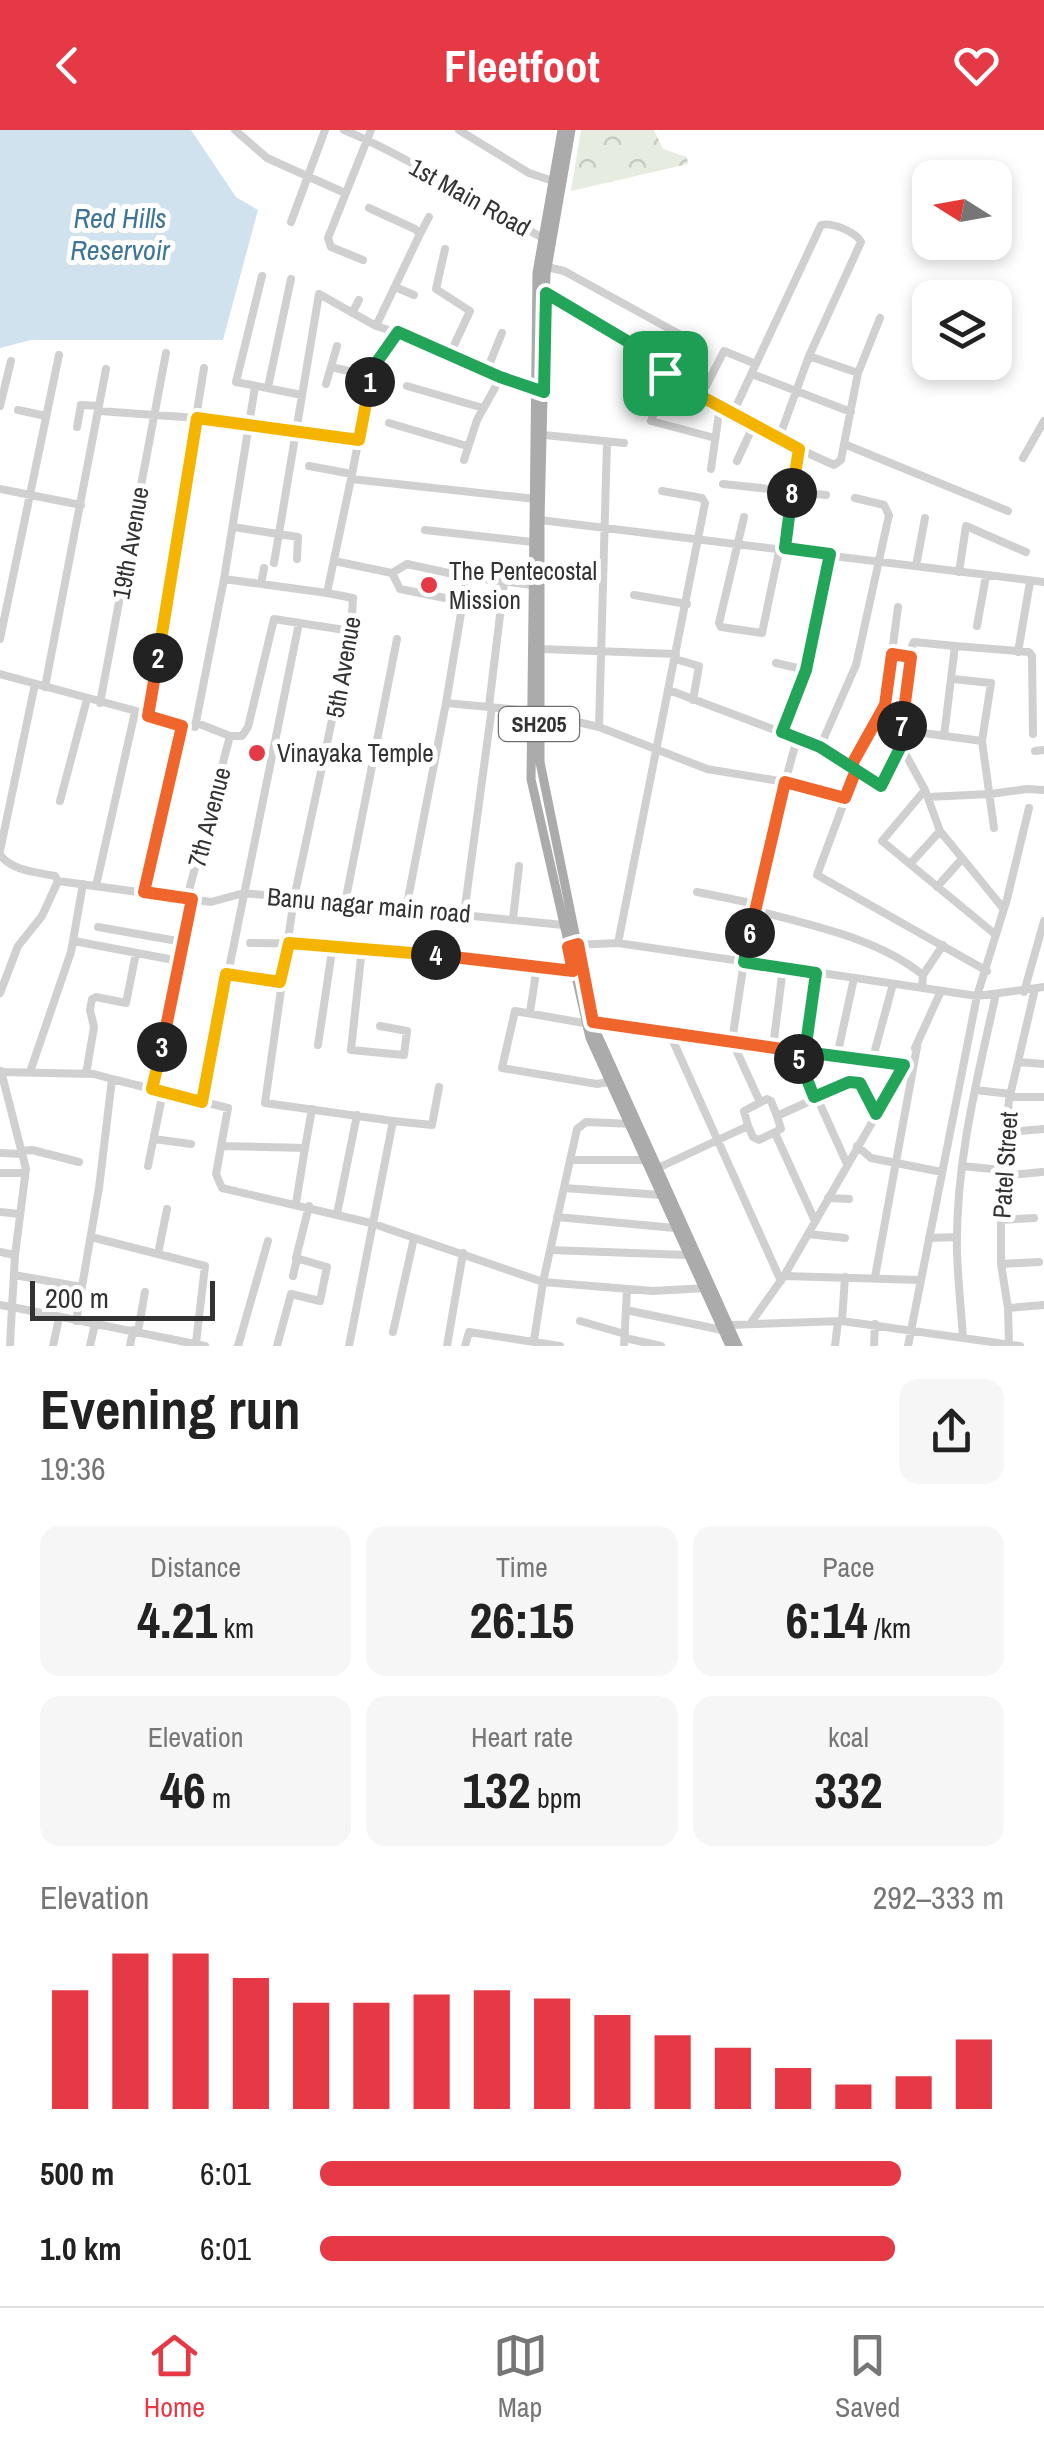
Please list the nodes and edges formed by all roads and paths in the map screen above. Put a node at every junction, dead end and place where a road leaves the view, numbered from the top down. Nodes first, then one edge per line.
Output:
1 (235, 130) edge
2 (325, 130) edge
3 (344, 130) edge
4 (459, 130) edge
5 (562, 130) edge
6 (571, 130) edge
7 (369, 135) edge
8 (308, 177) junction
9 (553, 181) junction
10 (345, 193) junction
11 (369, 208) dead end
12 (429, 217) dead end
13 (291, 222) dead end
14 (420, 234) junction
15 (543, 238) junction
16 (445, 249) dead end
17 (363, 260) dead end
18 (543, 266) junction
19 (262, 276) dead end
20 (291, 279) dead end
21 (395, 288) junction
22 (546, 293) junction
23 (414, 295) dead end
24 (359, 300) dead end
25 (352, 313) junction
26 (880, 318) dead end
27 (376, 326) junction
28 (398, 332) junction
29 (502, 332) dead end
30 (337, 346) dead end
31 (166, 353) dead end
32 (450, 354) junction
33 (58, 356) dead end
34 (809, 356) junction
35 (11, 361) dead end
36 (756, 364) junction
37 (669, 366) junction
38 (332, 367) junction
39 (204, 368) dead end
40 (106, 369) dead end
41 (487, 370) junction
42 (858, 373) junction
43 (752, 374) junction
44 (370, 376) junction
45 (500, 377) junction
46 (667, 378) junction
47 (326, 384) dead end
48 (408, 386) dead end
49 (255, 387) junction
50 (268, 387) junction
51 (540, 390) junction
52 (795, 391) junction
53 (302, 395) junction
54 (700, 396) junction
55 (0, 406) edge
56 (720, 406) junction
57 (99, 408) junction
58 (483, 408) junction
59 (18, 410) dead end
60 (851, 412) junction
61 (733, 413) junction
62 (154, 414) junction
63 (46, 416) junction
64 (197, 418) junction
65 (1044, 421) edge
66 (388, 423) dead end
67 (754, 424) junction
68 (249, 426) junction
69 (76, 427) dead end
70 (296, 432) junction
71 (544, 435) junction
72 (716, 438) junction
73 (779, 438) junction
74 (359, 440) junction
75 (607, 442) junction
76 (624, 443) dead end
77 (844, 444) junction
78 (466, 446) junction
79 (799, 449) junction
80 (1024, 458) dead end
81 (464, 460) dead end
82 (736, 461) dead end
83 (309, 466) dead end
84 (711, 469) dead end
85 (352, 476) junction
86 (722, 484) dead end
87 (0, 489) edge
88 (792, 490) junction
89 (662, 491) dead end
90 (30, 495) junction
91 (826, 495) dead end
92 (856, 498) dead end
93 (536, 502) junction
94 (81, 505) junction
95 (1008, 510) dead end
96 (744, 517) dead end
97 (924, 518) dead end
98 (540, 520) junction
99 (602, 525) junction
100 (233, 527) junction
101 (425, 530) dead end
102 (279, 534) junction
103 (700, 537) junction
104 (532, 542) junction
105 (739, 542) junction
106 (783, 548) junction
107 (1026, 552) dead end
108 (830, 554) junction
109 (297, 559) dead end
110 (881, 560) junction
111 (334, 561) junction
112 (274, 563) dead end
113 (916, 566) junction
114 (264, 568) dead end
115 (958, 572) junction
116 (392, 573) junction
117 (467, 576) junction
118 (986, 576) junction
119 (224, 580) junction
120 (504, 582) junction
121 (1030, 582) junction
122 (1044, 582) edge
123 (261, 584) junction
124 (532, 585) junction
125 (327, 593) junction
126 (634, 594) dead end
127 (465, 602) junction
128 (687, 604) junction
129 (898, 607) dead end
130 (299, 622) junction
131 (977, 626) dead end
132 (351, 631) junction
133 (0, 638) edge
134 (397, 639) dead end
135 (955, 646) junction
136 (541, 649) junction
137 (603, 649) junction
138 (1018, 652) junction
139 (892, 654) junction
140 (676, 656) junction
141 (911, 657) junction
142 (776, 663) dead end
143 (806, 670) junction
144 (0, 674) edge
145 (953, 679) junction
146 (35, 684) junction
147 (45, 687) junction
148 (669, 690) junction
149 (87, 699) junction
150 (692, 700) junction
151 (100, 702) junction
152 (446, 703) junction
153 (490, 706) junction
154 (135, 712) junction
155 (534, 712) junction
156 (148, 716) junction
157 (197, 723) junction
158 (182, 726) junction
159 (599, 728) junction
160 (901, 730) junction
161 (782, 732) junction
162 (1033, 734) dead end
163 (230, 736) junction
164 (944, 736) junction
165 (797, 739) junction
166 (982, 741) junction
167 (901, 746) junction
168 (820, 747) junction
169 (658, 750) junction
170 (854, 768) junction
171 (785, 782) junction
172 (1044, 790) edge
173 (926, 793) junction
174 (990, 794) junction
175 (845, 798) junction
176 (60, 801) dead end
177 (1029, 808) dead end
178 (994, 828) dead end
179 (940, 831) junction
180 (1, 835) edge
181 (0, 853) edge
182 (961, 860) junction
183 (910, 864) junction
184 (519, 866) dead end
185 (58, 881) junction
186 (83, 884) junction
187 (96, 886) junction
188 (937, 887) junction
189 (144, 892) junction
190 (698, 892) dead end
191 (244, 893) junction
192 (294, 898) junction
193 (190, 899) junction
194 (345, 903) junction
195 (756, 907) junction
196 (1003, 908) junction
197 (406, 909) junction
198 (464, 914) junction
199 (513, 919) junction
200 (1044, 922) edge
201 (563, 925) junction
202 (98, 927) dead end
203 (996, 935) junction
204 (74, 941) junction
205 (183, 942) junction
206 (289, 943) junction
207 (618, 943) junction
208 (250, 944) dead end
209 (333, 944) junction
210 (573, 945) junction
211 (942, 945) junction
212 (362, 948) junction
213 (136, 953) junction
214 (179, 961) junction
215 (744, 962) junction
216 (537, 966) junction
217 (783, 968) junction
218 (573, 971) junction
219 (987, 972) junction
220 (816, 973) junction
221 (226, 974) junction
222 (923, 974) junction
223 (854, 978) junction
224 (280, 982) junction
225 (892, 984) junction
226 (922, 988) junction
227 (1040, 988) edge
228 (941, 991) junction
229 (1024, 992) junction
230 (0, 993) edge
231 (996, 994) junction
232 (978, 996) junction
233 (530, 1012) junction
234 (589, 1022) junction
235 (380, 1026) dead end
236 (669, 1032) junction
237 (732, 1041) junction
238 (318, 1046) dead end
239 (916, 1046) junction
240 (773, 1047) junction
241 (800, 1051) junction
242 (837, 1056) junction
243 (872, 1061) junction
244 (1018, 1062) junction
245 (1044, 1064) edge
246 (904, 1065) junction
247 (0, 1069) edge
248 (30, 1072) junction
249 (86, 1074) junction
250 (112, 1079) junction
251 (614, 1081) junction
252 (440, 1087) dead end
253 (975, 1090) junction
254 (158, 1091) junction
255 (1010, 1096) junction
256 (814, 1097) junction
257 (1044, 1097) edge
258 (202, 1102) junction
259 (760, 1102) junction
260 (312, 1109) junction
261 (876, 1114) junction
262 (357, 1116) junction
263 (777, 1116) junction
264 (0, 1121) edge
265 (393, 1121) junction
266 (14, 1122) junction
267 (633, 1124) junction
268 (748, 1126) junction
269 (1044, 1129) edge
270 (774, 1132) junction
271 (1006, 1132) junction
272 (154, 1138) junction
273 (717, 1140) junction
274 (192, 1144) dead end
275 (222, 1146) junction
276 (857, 1146) junction
277 (305, 1148) junction
278 (0, 1153) edge
279 (22, 1153) junction
280 (570, 1160) junction
281 (645, 1160) junction
282 (79, 1162) dead end
283 (847, 1164) junction
284 (896, 1164) junction
285 (148, 1166) dead end
286 (962, 1166) junction
287 (658, 1168) junction
288 (942, 1172) junction
289 (1042, 1172) edge
290 (0, 1173) edge
291 (25, 1173) junction
292 (1002, 1173) junction
293 (564, 1188) junction
294 (660, 1195) junction
295 (828, 1198) junction
296 (849, 1198) dead end
297 (296, 1203) junction
298 (309, 1206) junction
299 (167, 1209) dead end
300 (0, 1212) edge
301 (20, 1214) junction
302 (337, 1214) junction
303 (557, 1218) junction
304 (1034, 1218) dead end
305 (1001, 1220) junction
306 (815, 1221) junction
307 (371, 1224) junction
308 (675, 1228) junction
309 (808, 1234) junction
310 (91, 1237) junction
311 (958, 1237) junction
312 (414, 1238) junction
313 (845, 1238) dead end
314 (929, 1238) junction
315 (268, 1241) dead end
316 (550, 1250) junction
317 (0, 1252) edge
318 (463, 1252) junction
319 (16, 1254) junction
320 (158, 1254) junction
321 (688, 1255) junction
322 (297, 1259) junction
323 (1039, 1262) dead end
324 (1001, 1264) junction
325 (14, 1275) junction
326 (293, 1276) dead end
327 (845, 1276) junction
328 (782, 1278) junction
329 (875, 1278) junction
330 (920, 1280) junction
331 (543, 1282) junction
332 (82, 1287) junction
333 (705, 1287) junction
334 (628, 1290) junction
335 (146, 1292) dead end
336 (1044, 1305) edge
337 (3, 1308) edge
338 (1008, 1308) junction
339 (626, 1310) junction
340 (59, 1318) junction
341 (76, 1321) junction
342 (580, 1321) dead end
343 (840, 1321) junction
344 (95, 1324) junction
345 (750, 1324) junction
346 (876, 1324) junction
347 (725, 1327) junction
348 (911, 1329) junction
349 (136, 1331) junction
350 (393, 1332) dead end
351 (962, 1337) junction
352 (624, 1339) edge
353 (534, 1340) junction
354 (160, 1341) edge
355 (1008, 1344) edge
356 (200, 1345) edge
357 (10, 1346) edge
358 (53, 1346) edge
359 (90, 1346) edge
360 (130, 1346) edge
361 (238, 1346) edge
362 (277, 1346) edge
363 (349, 1346) edge
364 (447, 1346) edge
365 (465, 1346) edge
366 (560, 1346) edge
367 (661, 1346) edge
368 (730, 1346) edge
369 (738, 1346) edge
370 (836, 1346) edge
371 (874, 1346) edge
372 (908, 1346) edge
373 (1020, 1346) edge

1 - 8 street
2 - 8 street
3 - 7 street, 1st Main Road
4 - 9 street
5 - 9 main road, SH205
6 - 18 main road, SH205
7 - 10 street
7 - 15 street, 1st Main Road
8 - 10 street
8 - 13 street
9 - 15 main road, SH205
10 - 17 street
11 - 14 street
12 - 14 street
14 - 21 street
15 - 18 main road, SH205
16 - 32 street
18 - 22 main road, SH205
18 - 37 street
18 - 51 main road, SH205
19 - 49 street
20 - 50 street
21 - 23 street
21 - 27 street
22 - 37 street
22 - 51 main road, SH205
24 - 25 street
25 - 27 street
25 - 53 street
26 - 42 street
27 - 28 street
28 - 32 street
28 - 44 street
29 - 41 street
30 - 38 street
31 - 62 street, 19th Avenue
32 - 41 street
33 - 63 street
34 - 36 street
34 - 42 street
34 - 52 street
35 - 55 street
36 - 43 street
36 - 54 street
37 - 46 street
38 - 44 street
38 - 47 street
39 - 64 street
40 - 57 street
41 - 45 street
42 - 60 street
43 - 52 street
43 - 61 street
44 - 74 street
45 - 51 street
45 - 58 street
46 - 54 street
46 - 72 street
48 - 58 street
49 - 50 street
49 - 68 street
50 - 53 street
51 - 71 main road, SH205
51 - 93 main road, SH205
52 - 60 street
52 - 73 street
53 - 70 street
54 - 56 street
56 - 61 street
56 - 72 street
57 - 62 street
57 - 69 street
57 - 94 street
58 - 78 street
59 - 63 street
60 - 77 street
61 - 67 street
62 - 64 street
62 - 151 street, 19th Avenue
63 - 90 street
64 - 68 street
64 - 156 street
65 - 80 street
66 - 78 street
67 - 73 street
67 - 82 street
68 - 70 street
68 - 100 street
70 - 74 street
70 - 102 street
71 - 75 street
71 - 93 main road, SH205
72 - 84 street
73 - 79 street
74 - 85 street
75 - 76 street
75 - 99 street
77 - 79 street
77 - 95 street
78 - 81 street
79 - 88 street
83 - 85 street
85 - 93 street
85 - 111 street
86 - 88 street
87 - 90 street
88 - 91 street
88 - 106 street
89 - 103 street
90 - 94 street
90 - 133 street
92 - 110 street
93 - 98 main road, SH205
93 - 104 main road
94 - 147 street
96 - 105 street
97 - 113 street
98 - 99 street
98 - 136 main road, SH205
99 - 103 street
99 - 137 street
100 - 102 street
100 - 119 street
101 - 104 street
102 - 109 street
102 - 112 street
103 - 105 street
103 - 128 street
104 - 124 main road
105 - 106 street
105 - 106 street
106 - 108 street
107 - 115 street
108 - 110 street
108 - 143 street
110 - 113 street
110 - 168 street
111 - 116 street
111 - 125 street
113 - 115 street
114 - 123 street
115 - 118 street
116 - 117 street
116 - 127 street
117 - 120 street
117 - 127 street
118 - 121 street
118 - 131 street
119 - 123 street
119 - 157 street
120 - 124 street
120 - 153 street
121 - 122 street
121 - 138 street
123 - 125 street
124 - 155 main road
125 - 132 street, 5th Avenue
126 - 128 street
127 - 152 street
128 - 140 street
129 - 139 street
130 - 132 street
130 - 163 street, 7th Avenue
130 - 191 street
132 - 192 street, 5th Avenue
134 - 194 street
135 - 138 street
135 - 141 street
135 - 145 street
136 - 137 street
136 - 155 main road, SH205
137 - 140 street
137 - 159 street
138 - 162 street
139 - 141 street
139 - 170 street
140 - 148 street
140 - 150 street
141 - 160 street
142 - 143 street
143 - 161 street
144 - 146 street
145 - 164 street
145 - 166 street
146 - 147 street
146 - 180 street
147 - 149 street
148 - 150 street
148 - 169 street
149 - 151 street
149 - 176 street
150 - 161 street
151 - 154 street
152 - 153 street
152 - 197 street
153 - 155 street
153 - 198 street
154 - 156 street
154 - 187 street
155 - 159 street
155 - 201 main road
155 - 210 main road, SH205
156 - 158 street
157 - 158 street
157 - 163 street
158 - 189 street
159 - 169 street
160 - 164 street
160 - 167 street
161 - 165 street
163 - 193 street, 7th Avenue
164 - 166 street
165 - 168 street
165 - 171 street
166 - 174 street
167 - 170 street
167 - 173 street
168 - 170 street
169 - 171 street
169 - 207 street
170 - 175 street
171 - 175 street
171 - 195 street
172 - 174 street
173 - 174 street
173 - 179 street
173 - 183 street
174 - 178 street
175 - 211 street
177 - 196 street
179 - 182 street
179 - 183 street
180 - 181 street
181 - 185 street, Banu nagar main road
182 - 188 street
182 - 196 street
183 - 188 street
184 - 199 street
185 - 186 street, Banu nagar main road
185 - 230 street
186 - 187 street, Banu nagar main road
186 - 204 street
187 - 189 street, Banu nagar main road
188 - 203 street
189 - 193 street, Banu nagar main road
190 - 195 street
191 - 192 street, Banu nagar main road
191 - 193 street, Banu nagar main road
191 - 221 street
192 - 194 street, Banu nagar main road
192 - 206 street, 5th Avenue
193 - 205 street, 7th Avenue
194 - 197 street, Banu nagar main road
195 - 215 street
195 - 222 street
196 - 203 street
197 - 198 street, Banu nagar main road
198 - 199 street, Banu nagar main road
199 - 201 street, Banu nagar main road
200 - 229 street
201 - 210 main road
202 - 205 street
203 - 219 street
204 - 213 street
204 - 248 street
205 - 214 street, 7th Avenue
206 - 208 street
206 - 209 street
206 - 224 street, 5th Avenue
207 - 210 street
207 - 215 street
209 - 212 street
209 - 238 street
210 - 218 main road
210 - 234 main road, SH205
211 - 219 street
211 - 222 street
212 - 216 street
212 - 235 street
213 - 214 street
213 - 249 street
214 - 254 street, 7th Avenue
215 - 217 street
215 - 237 street
216 - 218 street
216 - 233 street
217 - 220 street
217 - 240 street
218 - 234 main road
219 - 232 street
220 - 223 street
220 - 241 street
221 - 224 street
221 - 258 street
222 - 226 street
223 - 225 street
223 - 242 street
224 - 260 street, 5th Avenue
225 - 226 street
225 - 243 street
226 - 228 street
227 - 229 street
227 - 244 street, Patel Street
228 - 232 street
228 - 239 street
229 - 231 street
231 - 232 street
231 - 253 street
232 - 288 street
233 - 234 street
233 - 251 street
234 - 236 street
234 - 251 main road
236 - 237 street
236 - 273 street
237 - 240 street
237 - 259 street
239 - 246 street
239 - 284 street
240 - 241 street
241 - 242 street
241 - 256 street
242 - 243 street
243 - 246 street
244 - 245 street
244 - 255 street, Patel Street
246 - 261 street
247 - 248 street
247 - 266 street
248 - 249 street
249 - 250 street
250 - 254 street
250 - 310 street
251 - 267 main road
252 - 265 street
253 - 255 street
253 - 286 street
254 - 258 street
254 - 272 street, 7th Avenue
255 - 257 street
255 - 271 street, Patel Street
256 - 261 street
256 - 263 street
256 - 283 street
258 - 275 street
259 - 263 street
259 - 268 street
260 - 262 street
260 - 277 street
261 - 276 street
262 - 265 street
262 - 302 street
263 - 270 street
264 - 266 street
265 - 307 street
266 - 279 street
267 - 280 street
267 - 281 main road
267 - 287 main road
268 - 270 street
268 - 273 street
269 - 271 street
270 - 306 street
271 - 292 street, Patel Street
272 - 274 street
272 - 285 street, 7th Avenue
273 - 287 street
273 - 328 street
275 - 277 street
275 - 297 street
276 - 283 street
276 - 284 street
277 - 297 street
278 - 279 street
279 - 282 street
279 - 291 street
280 - 281 street
280 - 293 street
281 - 294 main road
283 - 295 street
284 - 288 street
284 - 329 street
286 - 292 street
286 - 311 street
287 - 333 main road
288 - 314 street
289 - 292 street
290 - 291 street
291 - 301 street
292 - 305 street, Patel Street
293 - 294 street
293 - 303 street
294 - 308 main road
295 - 296 street
295 - 306 street
297 - 298 street
298 - 302 street
298 - 322 street
299 - 320 street
300 - 301 street
301 - 319 street
302 - 307 street
303 - 308 street
303 - 316 street
304 - 305 street
305 - 324 street, Patel Street
306 - 309 street
307 - 312 street
307 - 363 street
308 - 321 main road
309 - 313 street
309 - 328 street
310 - 320 street
310 - 332 street
311 - 314 street
311 - 351 street
312 - 318 street
312 - 350 street
314 - 330 street
315 - 361 street
316 - 321 street
316 - 331 street
317 - 319 street
318 - 331 street
318 - 364 street
319 - 325 street
320 - 356 street
321 - 333 main road
322 - 326 street
322 - 362 street
323 - 324 street
324 - 338 street, Patel Street
325 - 332 street
325 - 337 street
327 - 328 street
327 - 329 street
327 - 343 street
328 - 345 street
329 - 330 street
330 - 348 street
331 - 334 street
331 - 353 street
332 - 341 street
333 - 334 street
333 - 347 main road
334 - 339 street
335 - 349 street
336 - 338 street
337 - 340 street
337 - 357 street
338 - 355 street, Patel Street
339 - 347 street
339 - 352 street
340 - 341 street
340 - 358 street
341 - 344 street
342 - 352 street
343 - 345 street
343 - 346 street
343 - 370 street
344 - 349 street
344 - 359 street
345 - 347 street
346 - 348 street
346 - 371 street
347 - 368 main road
347 - 369 main road
348 - 351 street
348 - 372 street
349 - 354 street
349 - 360 street
351 - 355 street
352 - 367 street
353 - 365 street
353 - 366 street
354 - 356 street
355 - 373 street

